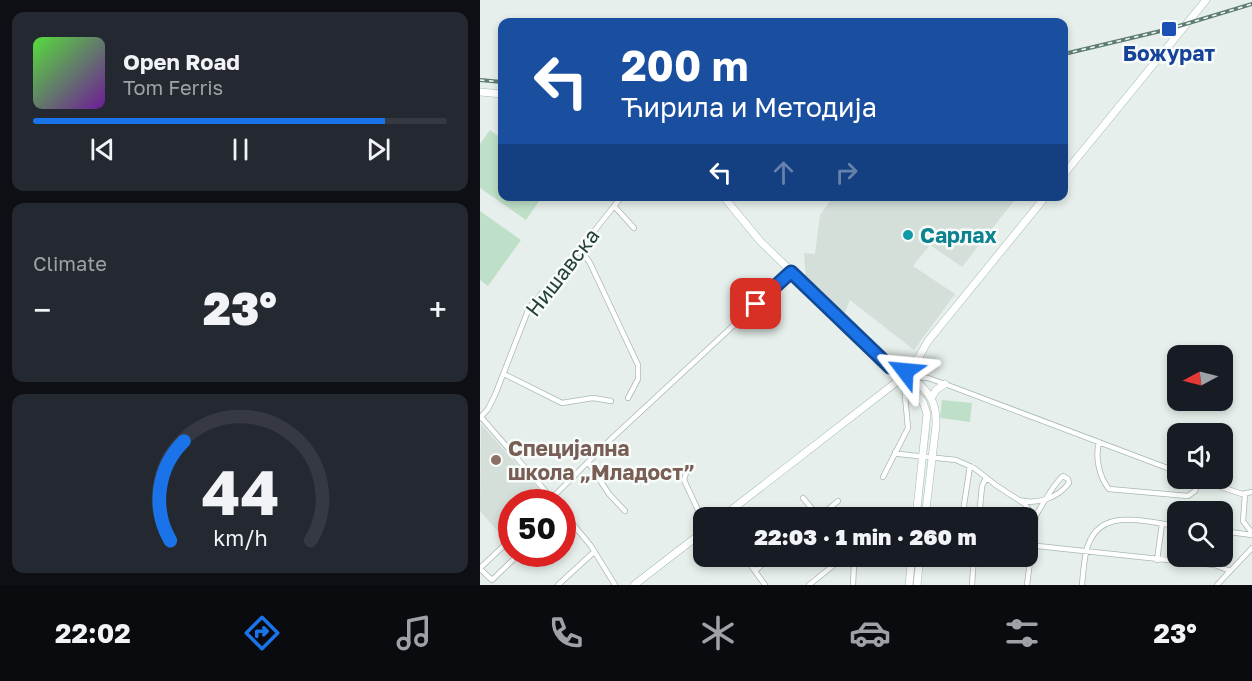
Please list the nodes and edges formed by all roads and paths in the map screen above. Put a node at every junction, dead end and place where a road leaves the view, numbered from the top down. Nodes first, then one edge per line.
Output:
1 (1206, 0) edge
2 (480, 92) edge
3 (498, 94) edge
4 (1068, 169) edge
5 (618, 201) edge
6 (727, 201) edge
7 (1042, 201) edge
8 (614, 206) junction
9 (634, 228) dead end
10 (580, 249) junction
11 (791, 272) junction
12 (504, 374) junction
13 (905, 379) junction
14 (945, 384) junction
15 (628, 398) dead end
16 (932, 398) junction
17 (611, 401) dead end
18 (480, 417) edge
19 (1099, 441) junction
20 (895, 452) junction
21 (923, 457) junction
22 (932, 458) junction
23 (588, 462) junction
24 (970, 466) junction
25 (1167, 468) edge
26 (686, 473) dead end
27 (883, 477) dead end
28 (986, 478) junction
29 (542, 489) edge
30 (563, 489) edge
31 (1196, 489) edge
32 (1229, 489) edge
33 (1252, 492) edge
34 (1245, 494) junction
35 (803, 498) dead end
36 (1047, 499) junction
37 (1019, 500) junction
38 (838, 501) dead end
39 (697, 507) edge
40 (735, 507) edge
41 (811, 507) edge
42 (831, 507) edge
43 (917, 507) edge
44 (926, 507) edge
45 (964, 507) edge
46 (980, 507) edge
47 (1027, 507) edge
48 (625, 511) dead end
49 (1038, 515) edge
50 (1162, 524) junction
51 (1167, 525) edge
52 (576, 527) edge
53 (1233, 532) edge
54 (1252, 534) edge
55 (693, 539) edge
56 (1038, 546) edge
57 (1252, 548) edge
58 (498, 551) edge
59 (594, 552) junction
60 (1086, 552) junction
61 (1157, 560) junction
62 (506, 567) edge
63 (752, 567) edge
64 (760, 567) edge
65 (831, 567) edge
66 (854, 567) edge
67 (911, 567) edge
68 (919, 567) edge
69 (973, 567) edge
70 (1028, 567) edge
71 (480, 568) edge
72 (755, 571) junction
73 (1230, 571) junction
74 (492, 580) junction
75 (497, 585) edge
76 (558, 585) edge
77 (615, 585) edge
78 (634, 585) edge
79 (765, 585) edge
80 (809, 585) edge
81 (853, 585) edge
82 (909, 585) edge
83 (917, 585) edge
84 (972, 585) edge
85 (1027, 585) edge
86 (1082, 585) edge
87 (1216, 585) edge

1 - 4 main road
2 - 3 main road
5 - 8 street, Нишавска
6 - 11 main road
7 - 13 main road
8 - 9 street
8 - 10 street, Нишавска
10 - 12 street, Нишавска
10 - 15 street
11 - 13 main road
11 - 23 street
12 - 17 street
12 - 18 street, Нишавска
13 - 14 street
13 - 16 main road
13 - 20 street
13 - 21 main road
13 - 40 main road
14 - 16 main road
14 - 19 street
16 - 22 main road
18 - 29 street
19 - 25 street
19 - 31 street
20 - 21 street
20 - 27 street
21 - 22 street
21 - 43 main road
22 - 24 street
22 - 44 main road
23 - 30 street
23 - 48 street
24 - 28 street
24 - 45 street
26 - 39 street
28 - 37 street
28 - 46 street
32 - 34 street
33 - 34 street
34 - 54 street
35 - 41 street
36 - 36 street
36 - 37 street
36 - 49 street
37 - 47 street
38 - 42 street
50 - 51 street
50 - 60 street
50 - 61 street
52 - 59 street
53 - 54 street
55 - 78 main road
56 - 60 street
57 - 73 street
58 - 71 street
59 - 76 street
59 - 77 street
60 - 61 street
60 - 86 street
61 - 73 street
62 - 74 street
63 - 72 street
64 - 72 street
65 - 80 street
66 - 81 street
67 - 82 main road
68 - 83 main road
69 - 84 street
70 - 85 street
71 - 74 street
72 - 79 street
73 - 87 street
74 - 75 street

